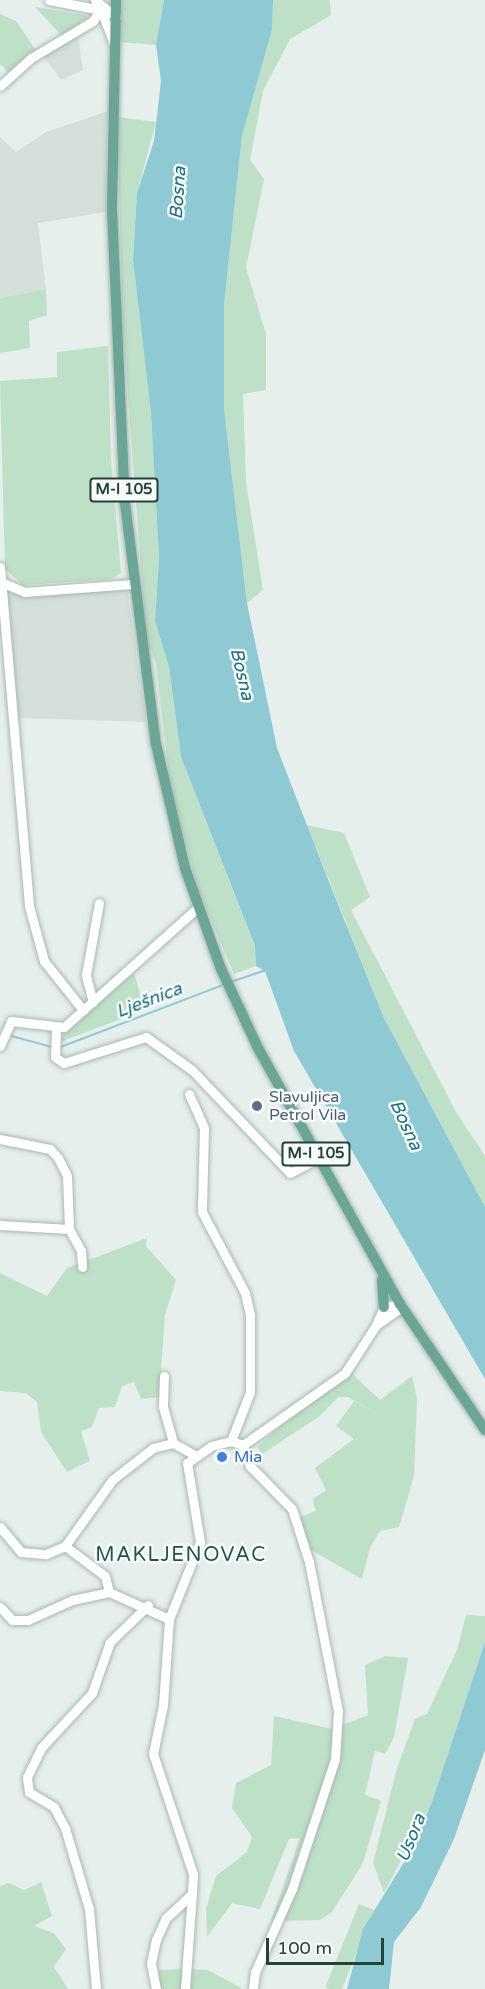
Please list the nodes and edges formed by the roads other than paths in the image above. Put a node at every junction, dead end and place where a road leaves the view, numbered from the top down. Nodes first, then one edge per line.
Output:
1 (49, 0) edge
2 (95, 0) edge
3 (116, 0) edge
4 (100, 10) junction
5 (116, 16) junction
6 (115, 47) junction
7 (0, 86) edge
8 (0, 567) edge
9 (2, 582) junction
10 (132, 584) junction
11 (99, 903) dead end
12 (197, 908) junction
13 (93, 1002) junction
14 (82, 1010) junction
15 (0, 1019) edge
16 (9, 1025) junction
17 (56, 1029) junction
18 (1, 1043) edge
19 (189, 1094) dead end
20 (0, 1139) edge
21 (318, 1158) junction
22 (0, 1225) edge
23 (69, 1229) junction
24 (82, 1267) dead end
25 (381, 1273) junction
26 (401, 1306) junction
27 (384, 1307) junction
28 (376, 1325) junction
29 (164, 1376) dead end
30 (485, 1430) edge
31 (231, 1441) junction
32 (173, 1443) junction
33 (243, 1444) junction
34 (193, 1454) junction
35 (0, 1527) edge
36 (65, 1546) junction
37 (109, 1592) junction
38 (148, 1605) junction
39 (0, 1607) edge
40 (169, 1619) junction
41 (192, 1894) junction
42 (96, 1989) edge
43 (156, 1989) edge
44 (184, 1989) edge
45 (253, 1989) edge

1 - 4 street
2 - 4 street
3 - 5 main road, M-I 105
4 - 5 street
4 - 6 street
4 - 7 street
5 - 6 main road, M-I 105
6 - 10 main road, M-I 105
8 - 9 street
9 - 10 street
9 - 14 street
10 - 12 main road, M-I 105
11 - 13 street
12 - 13 street
12 - 21 main road, M-I 105
13 - 14 street
14 - 17 street
15 - 16 street
16 - 17 street
16 - 18 street
17 - 21 street
19 - 31 street
20 - 23 street
21 - 25 main road, M-I 105
22 - 23 street
23 - 24 street
25 - 26 main road, M-I 105
25 - 27 main road
26 - 27 street
26 - 28 street
26 - 30 main road, M-I 105
27 - 28 street
28 - 33 street
29 - 32 street
31 - 33 street
31 - 34 street
32 - 34 street
32 - 36 street
33 - 45 street
34 - 40 street
35 - 36 street
36 - 37 street
37 - 38 street
37 - 39 street
38 - 40 street
38 - 42 street
40 - 41 street
41 - 43 street
41 - 44 street

